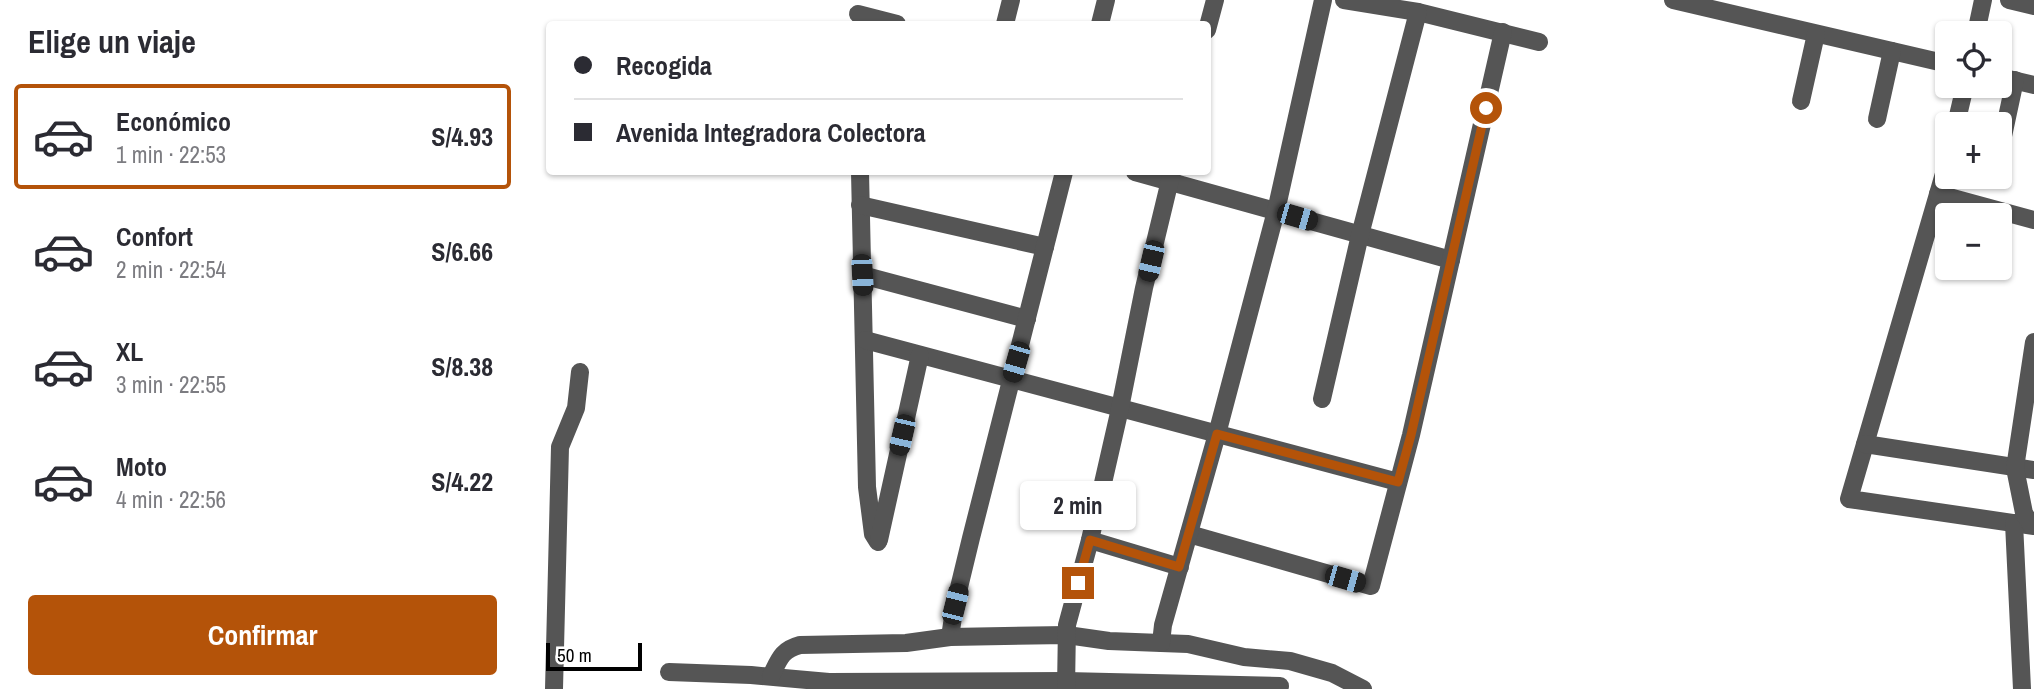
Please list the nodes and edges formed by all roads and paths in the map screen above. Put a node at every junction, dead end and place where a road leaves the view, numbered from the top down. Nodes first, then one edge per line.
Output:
1 (1011, 0) edge
2 (1106, 0) edge
3 (1215, 0) edge
4 (1323, 0) edge
5 (1344, 0) edge
6 (1673, 0) edge
7 (1983, 0) edge
8 (2009, 0) edge
9 (2034, 6) edge
10 (1418, 12) junction
11 (858, 13) edge
12 (886, 21) edge
13 (1006, 21) edge
14 (1101, 21) edge
15 (1209, 21) edge
16 (1979, 21) edge
17 (1503, 32) junction
18 (1816, 34) junction
19 (1539, 42) dead end
20 (1892, 51) junction
21 (1935, 61) edge
22 (2012, 79) edge
23 (2034, 85) edge
24 (1801, 101) dead end
25 (1877, 119) dead end
26 (860, 175) edge
27 (1062, 175) edge
28 (1171, 176) edge
29 (1939, 189) edge
30 (1938, 194) junction
31 (860, 205) junction
32 (1276, 211) junction
33 (2034, 220) edge
34 (1360, 235) junction
35 (1045, 247) junction
36 (1451, 260) junction
37 (862, 275) junction
38 (1027, 319) junction
39 (865, 340) junction
40 (2034, 342) edge
41 (920, 355) junction
42 (580, 372) dead end
43 (1011, 380) junction
44 (1322, 399) dead end
45 (1120, 409) junction
46 (1217, 434) junction
47 (1865, 444) junction
48 (2015, 468) junction
49 (2034, 470) edge
50 (1398, 482) junction
51 (2026, 525) edge
52 (1188, 534) junction
53 (1090, 540) junction
54 (1179, 567) junction
55 (1067, 635) junction
56 (950, 636) junction
57 (1161, 643) junction
58 (669, 672) dead end
59 (771, 676) junction
60 (1066, 685) edge
61 (1280, 686) dead end
62 (554, 689) edge
63 (1363, 689) edge
64 (2022, 689) edge

1 - 13 street
2 - 14 street
3 - 15 street
4 - 32 street
5 - 10 street
6 - 18 street
7 - 16 street
8 - 9 street
10 - 17 street
10 - 34 street
11 - 12 street
17 - 19 street
17 - 36 street
18 - 20 street
18 - 24 street
20 - 21 street
20 - 25 street
22 - 23 street
26 - 31 street
27 - 35 street
28 - 32 street
28 - 45 street
29 - 30 street
30 - 33 street
30 - 47 street
31 - 35 street
31 - 37 street
32 - 34 street
32 - 46 street
34 - 36 street
34 - 44 street
35 - 38 street
36 - 50 street
37 - 38 street
37 - 39 street
38 - 43 street
39 - 41 street
39 - 41 street
40 - 48 street
41 - 43 street
42 - 62 street
43 - 45 street
43 - 56 street
45 - 46 street
45 - 53 street
46 - 50 street
46 - 52 street
47 - 48 street
47 - 51 street
48 - 49 street
48 - 51 street
50 - 52 street
51 - 64 street
52 - 54 street
53 - 54 street
53 - 55 street
54 - 57 street
55 - 56 street
55 - 57 street
55 - 60 street
56 - 59 street
57 - 63 street
58 - 59 street
59 - 60 street
60 - 61 street

